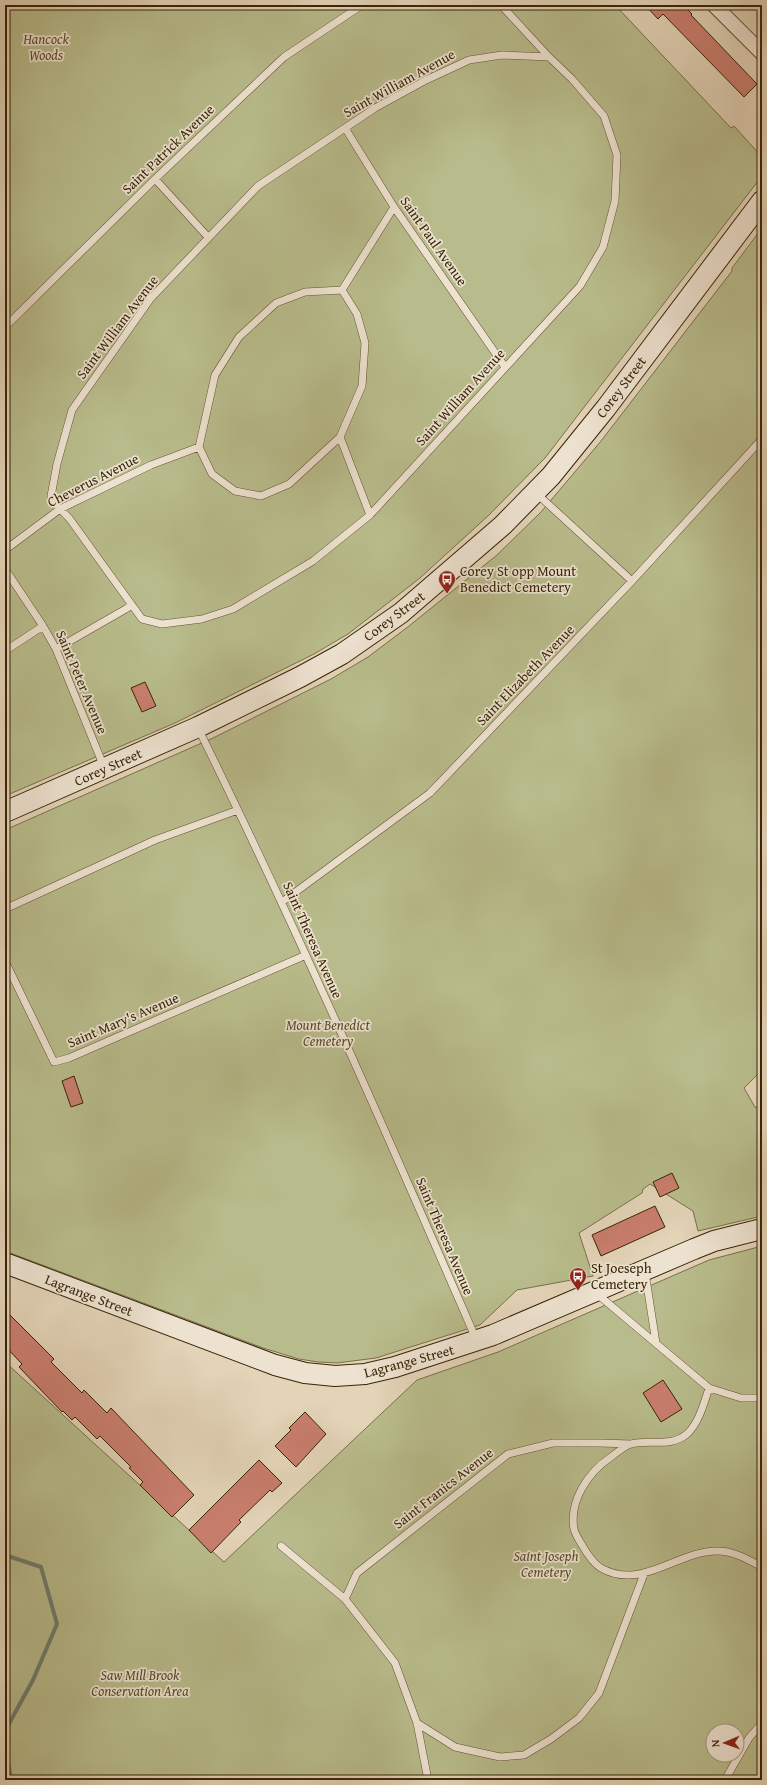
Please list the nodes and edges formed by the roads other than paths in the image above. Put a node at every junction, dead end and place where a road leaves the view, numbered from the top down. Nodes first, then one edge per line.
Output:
1 (362, 5) edge
2 (501, 5) edge
3 (714, 5) edge
4 (762, 54) edge
5 (549, 57) junction
6 (345, 128) junction
7 (155, 179) junction
8 (762, 201) edge
9 (394, 206) junction
10 (208, 237) junction
11 (342, 290) junction
12 (5, 327) edge
13 (505, 367) junction
14 (340, 437) junction
15 (762, 439) edge
16 (199, 447) junction
17 (535, 493) junction
18 (60, 509) junction
19 (370, 515) junction
20 (5, 550) edge
21 (5, 569) edge
22 (632, 581) junction
23 (131, 606) junction
24 (43, 626) junction
25 (56, 649) junction
26 (5, 651) edge
27 (198, 727) junction
28 (105, 768) junction
29 (238, 810) junction
30 (5, 812) edge
31 (282, 902) junction
32 (5, 909) edge
33 (306, 955) junction
34 (5, 960) edge
35 (762, 1229) edge
36 (5, 1263) edge
37 (644, 1270) junction
38 (594, 1292) junction
39 (477, 1342) junction
40 (656, 1343) junction
41 (710, 1388) junction
42 (762, 1398) edge
43 (631, 1444) junction
44 (281, 1546) dead end
45 (762, 1567) edge
46 (644, 1574) junction
47 (345, 1599) junction
48 (417, 1723) junction
49 (762, 1723) edge
50 (428, 1780) edge
51 (725, 1780) edge

1 - 7 lane, Saint Patrick Avenue
2 - 5 lane
3 - 4 street
5 - 6 lane, Saint William Avenue
5 - 13 lane, Saint William Avenue
6 - 9 lane, Saint Paul Avenue
6 - 10 lane, Saint William Avenue
7 - 10 lane
7 - 12 lane, Saint Patrick Avenue
8 - 17 street, Corey Street
9 - 11 lane
9 - 13 lane, Saint Paul Avenue
10 - 18 lane, Saint William Avenue
11 - 14 lane
11 - 16 lane
13 - 19 lane, Saint William Avenue
14 - 16 lane
14 - 19 lane
15 - 22 lane, Saint Elizabeth Avenue
16 - 18 lane, Cheverus Avenue
17 - 22 lane
17 - 27 street, Corey Street
18 - 20 lane, Cheverus Avenue
18 - 23 lane, Saint William Avenue
19 - 23 lane, Saint William Avenue
21 - 24 lane, Saint Peter Avenue
22 - 31 lane, Saint Elizabeth Avenue
23 - 25 lane
24 - 25 lane, Saint Peter Avenue
24 - 26 lane
25 - 28 lane, Saint Peter Avenue
27 - 28 street, Corey Street
27 - 29 lane, Saint Theresa Avenue
28 - 30 street, Corey Street
29 - 31 lane, Saint Theresa Avenue
29 - 32 lane
31 - 33 lane, Saint Theresa Avenue
33 - 34 lane, Saint Mary's Avenue
33 - 39 lane, Saint Theresa Avenue
35 - 37 street, Lagrange Street
36 - 39 street, Lagrange Street
37 - 38 street, Lagrange Street
37 - 40 lane
38 - 39 street, Lagrange Street
38 - 40 lane
40 - 41 lane
41 - 42 lane
41 - 43 lane, Saint Franics Avenue
43 - 46 lane, Saint Franics Avenue
43 - 47 lane, Saint Franics Avenue
44 - 47 lane
45 - 46 lane, Saint Franics Avenue
46 - 48 lane
47 - 48 lane
48 - 50 lane
49 - 51 lane

